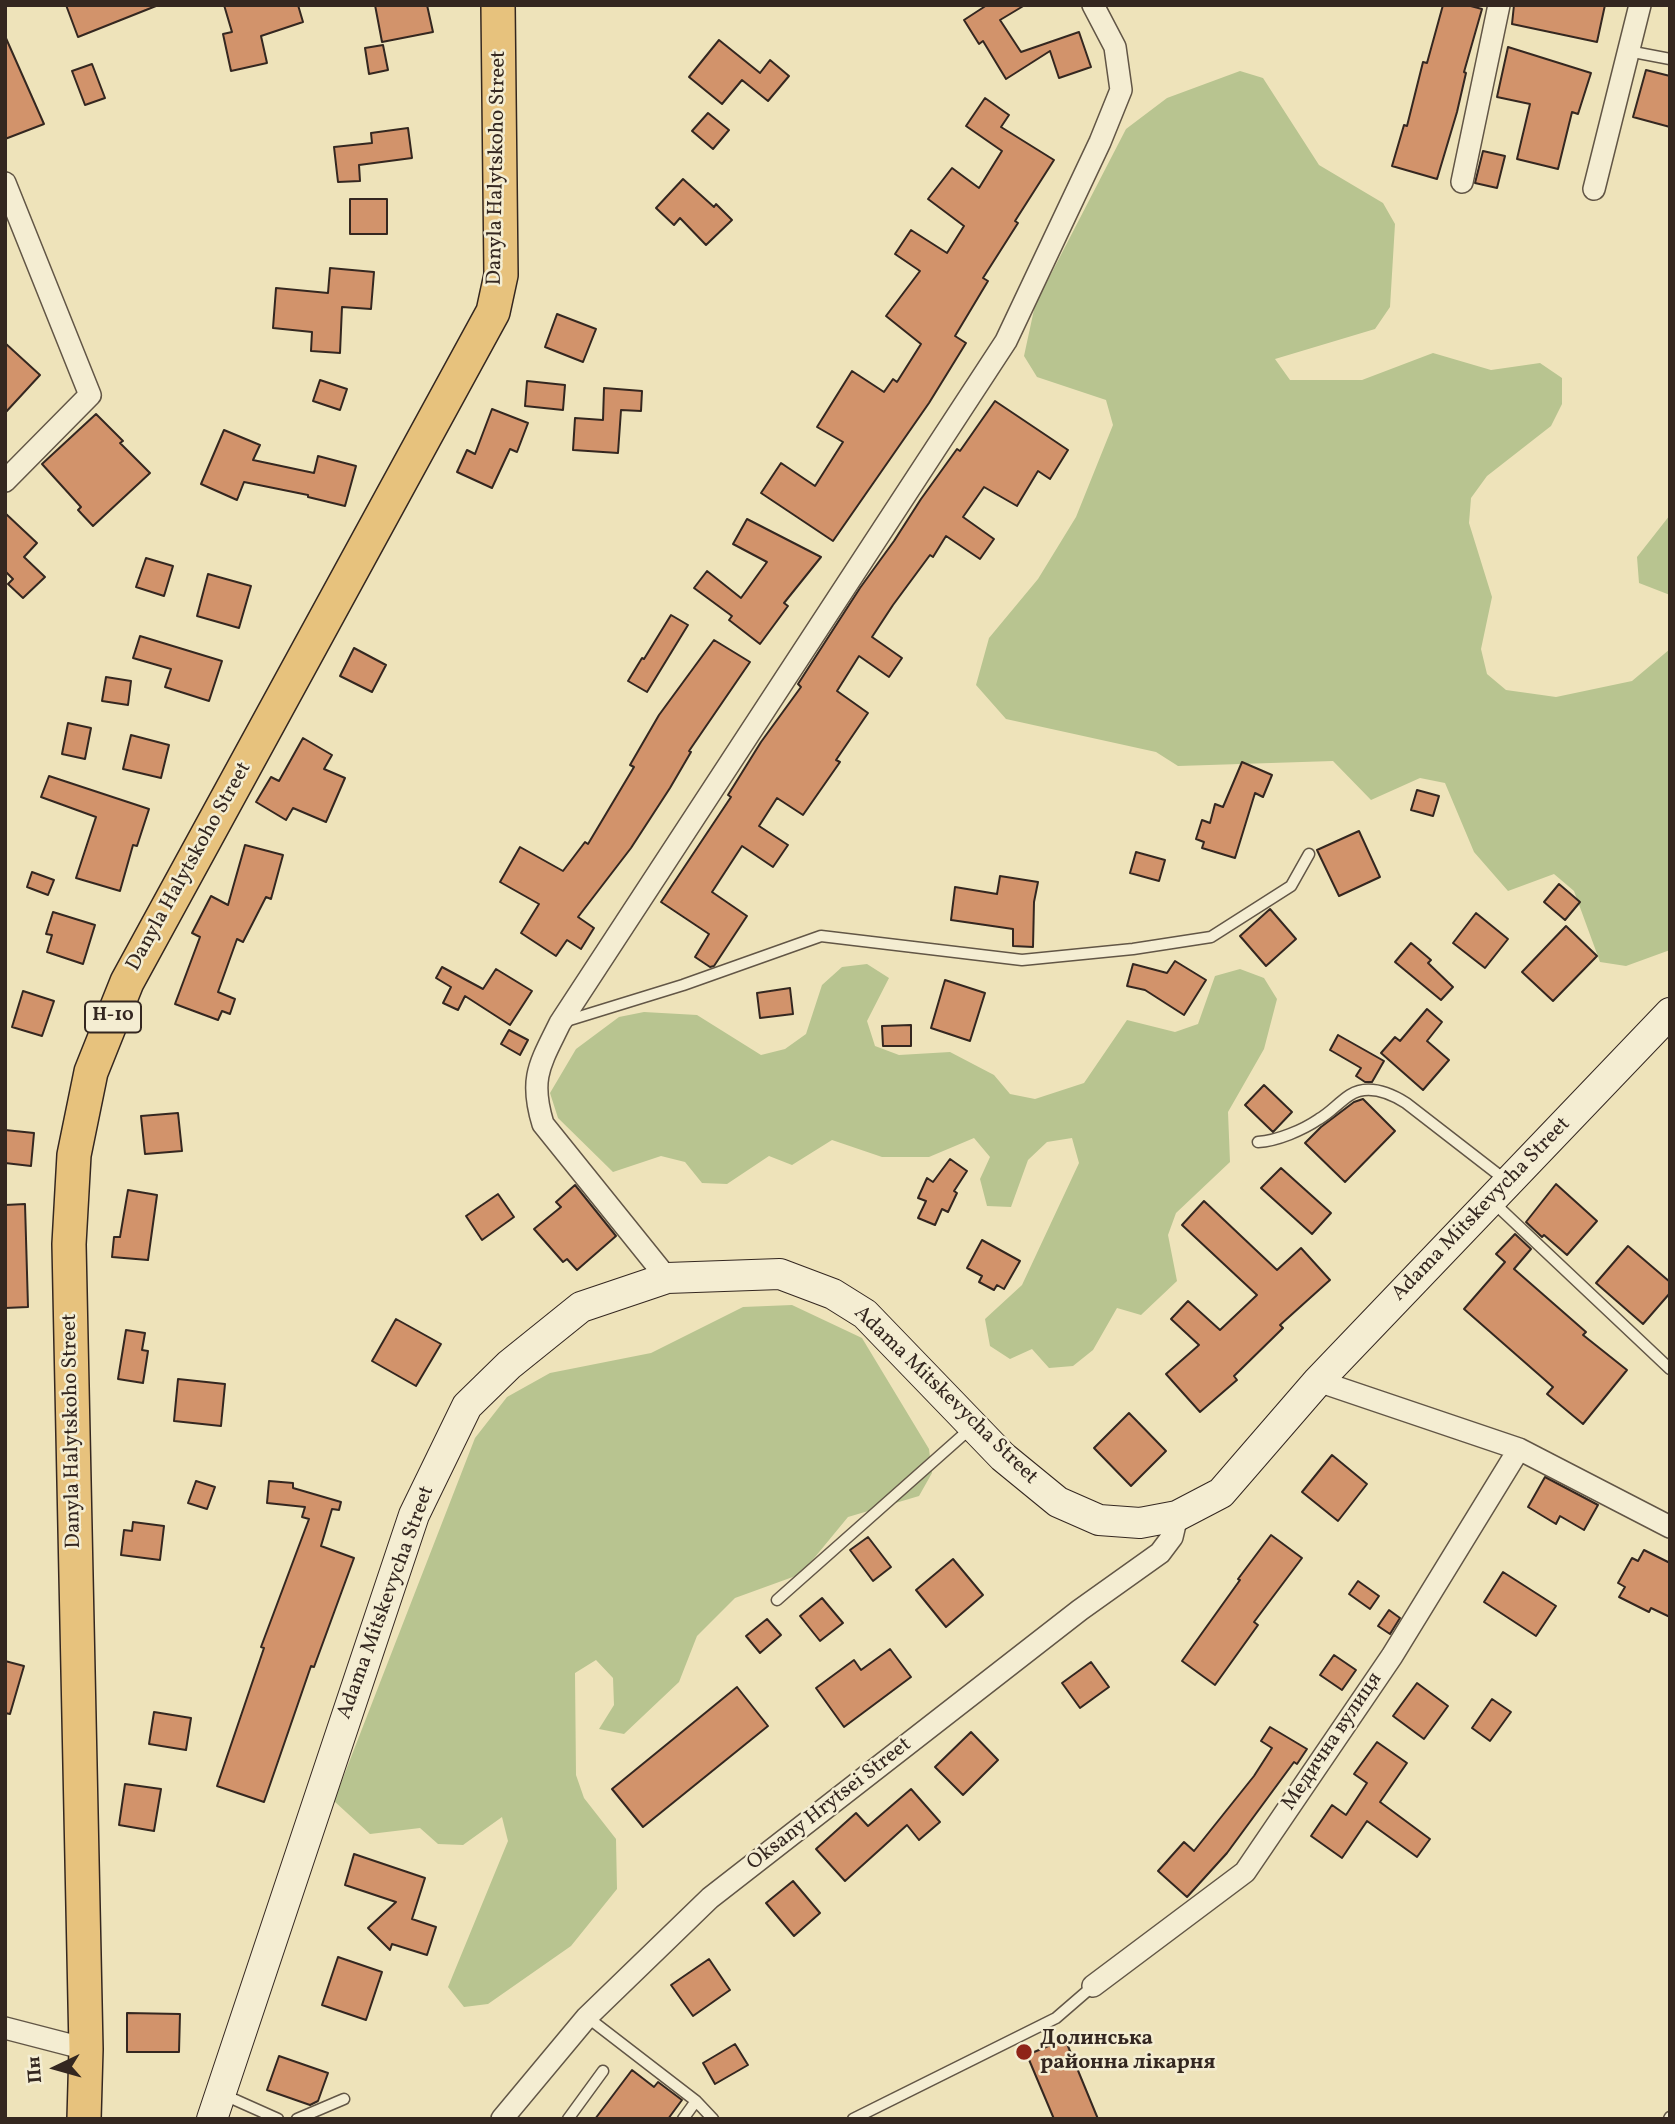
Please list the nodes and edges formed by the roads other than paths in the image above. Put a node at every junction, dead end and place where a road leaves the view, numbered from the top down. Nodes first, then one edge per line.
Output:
1 (498, 5) edge
2 (1093, 5) edge
3 (1499, 5) edge
4 (1640, 5) edge
5 (1628, 51) junction
6 (1670, 59) edge
7 (1462, 182) dead end
8 (5, 183) edge
9 (1594, 189) dead end
10 (5, 481) edge
11 (1309, 854) dead end
12 (1670, 1013) edge
13 (560, 1023) junction
14 (1258, 1142) dead end
15 (1500, 1191) junction
16 (667, 1278) junction
17 (1670, 1369) edge
18 (1318, 1381) junction
19 (973, 1427) junction
20 (1519, 1449) junction
21 (1177, 1516) junction
22 (1670, 1527) edge
23 (777, 1600) dead end
24 (1093, 1986) joint
25 (587, 2017) junction
26 (5, 2028) edge
27 (86, 2049) junction
28 (603, 2071) dead end
29 (344, 2099) dead end
30 (696, 2101) junction
31 (216, 2106) edge
32 (84, 2119) edge
33 (278, 2119) edge
34 (297, 2119) edge
35 (502, 2119) edge
36 (568, 2119) edge
37 (683, 2119) edge
38 (712, 2119) edge
39 (853, 2119) edge

1 - 27 main road, Danyla Halytskoho Street / Н-10
2 - 13 street
3 - 7 street
4 - 5 street
5 - 6 lane
5 - 9 street
8 - 10 street
11 - 13 lane
12 - 15 street, Adama Mitskevycha Street
13 - 16 street
14 - 15 lane
15 - 17 lane
15 - 18 street, Adama Mitskevycha Street
16 - 19 street, Adama Mitskevycha Street
16 - 31 street, Adama Mitskevycha Street
18 - 20 street
18 - 21 street, Adama Mitskevycha Street
19 - 21 street, Adama Mitskevycha Street
19 - 23 lane
20 - 22 street
20 - 24 street, Медична вулиця
21 - 25 street, Oksany Hrytsei Street
24 - 39 lane
25 - 30 lane
25 - 35 street, Oksany Hrytsei Street
26 - 27 street
27 - 32 main road, Danyla Halytskoho Street / Н-10
28 - 36 lane
29 - 34 lane
30 - 37 lane
30 - 38 lane
31 - 33 lane

